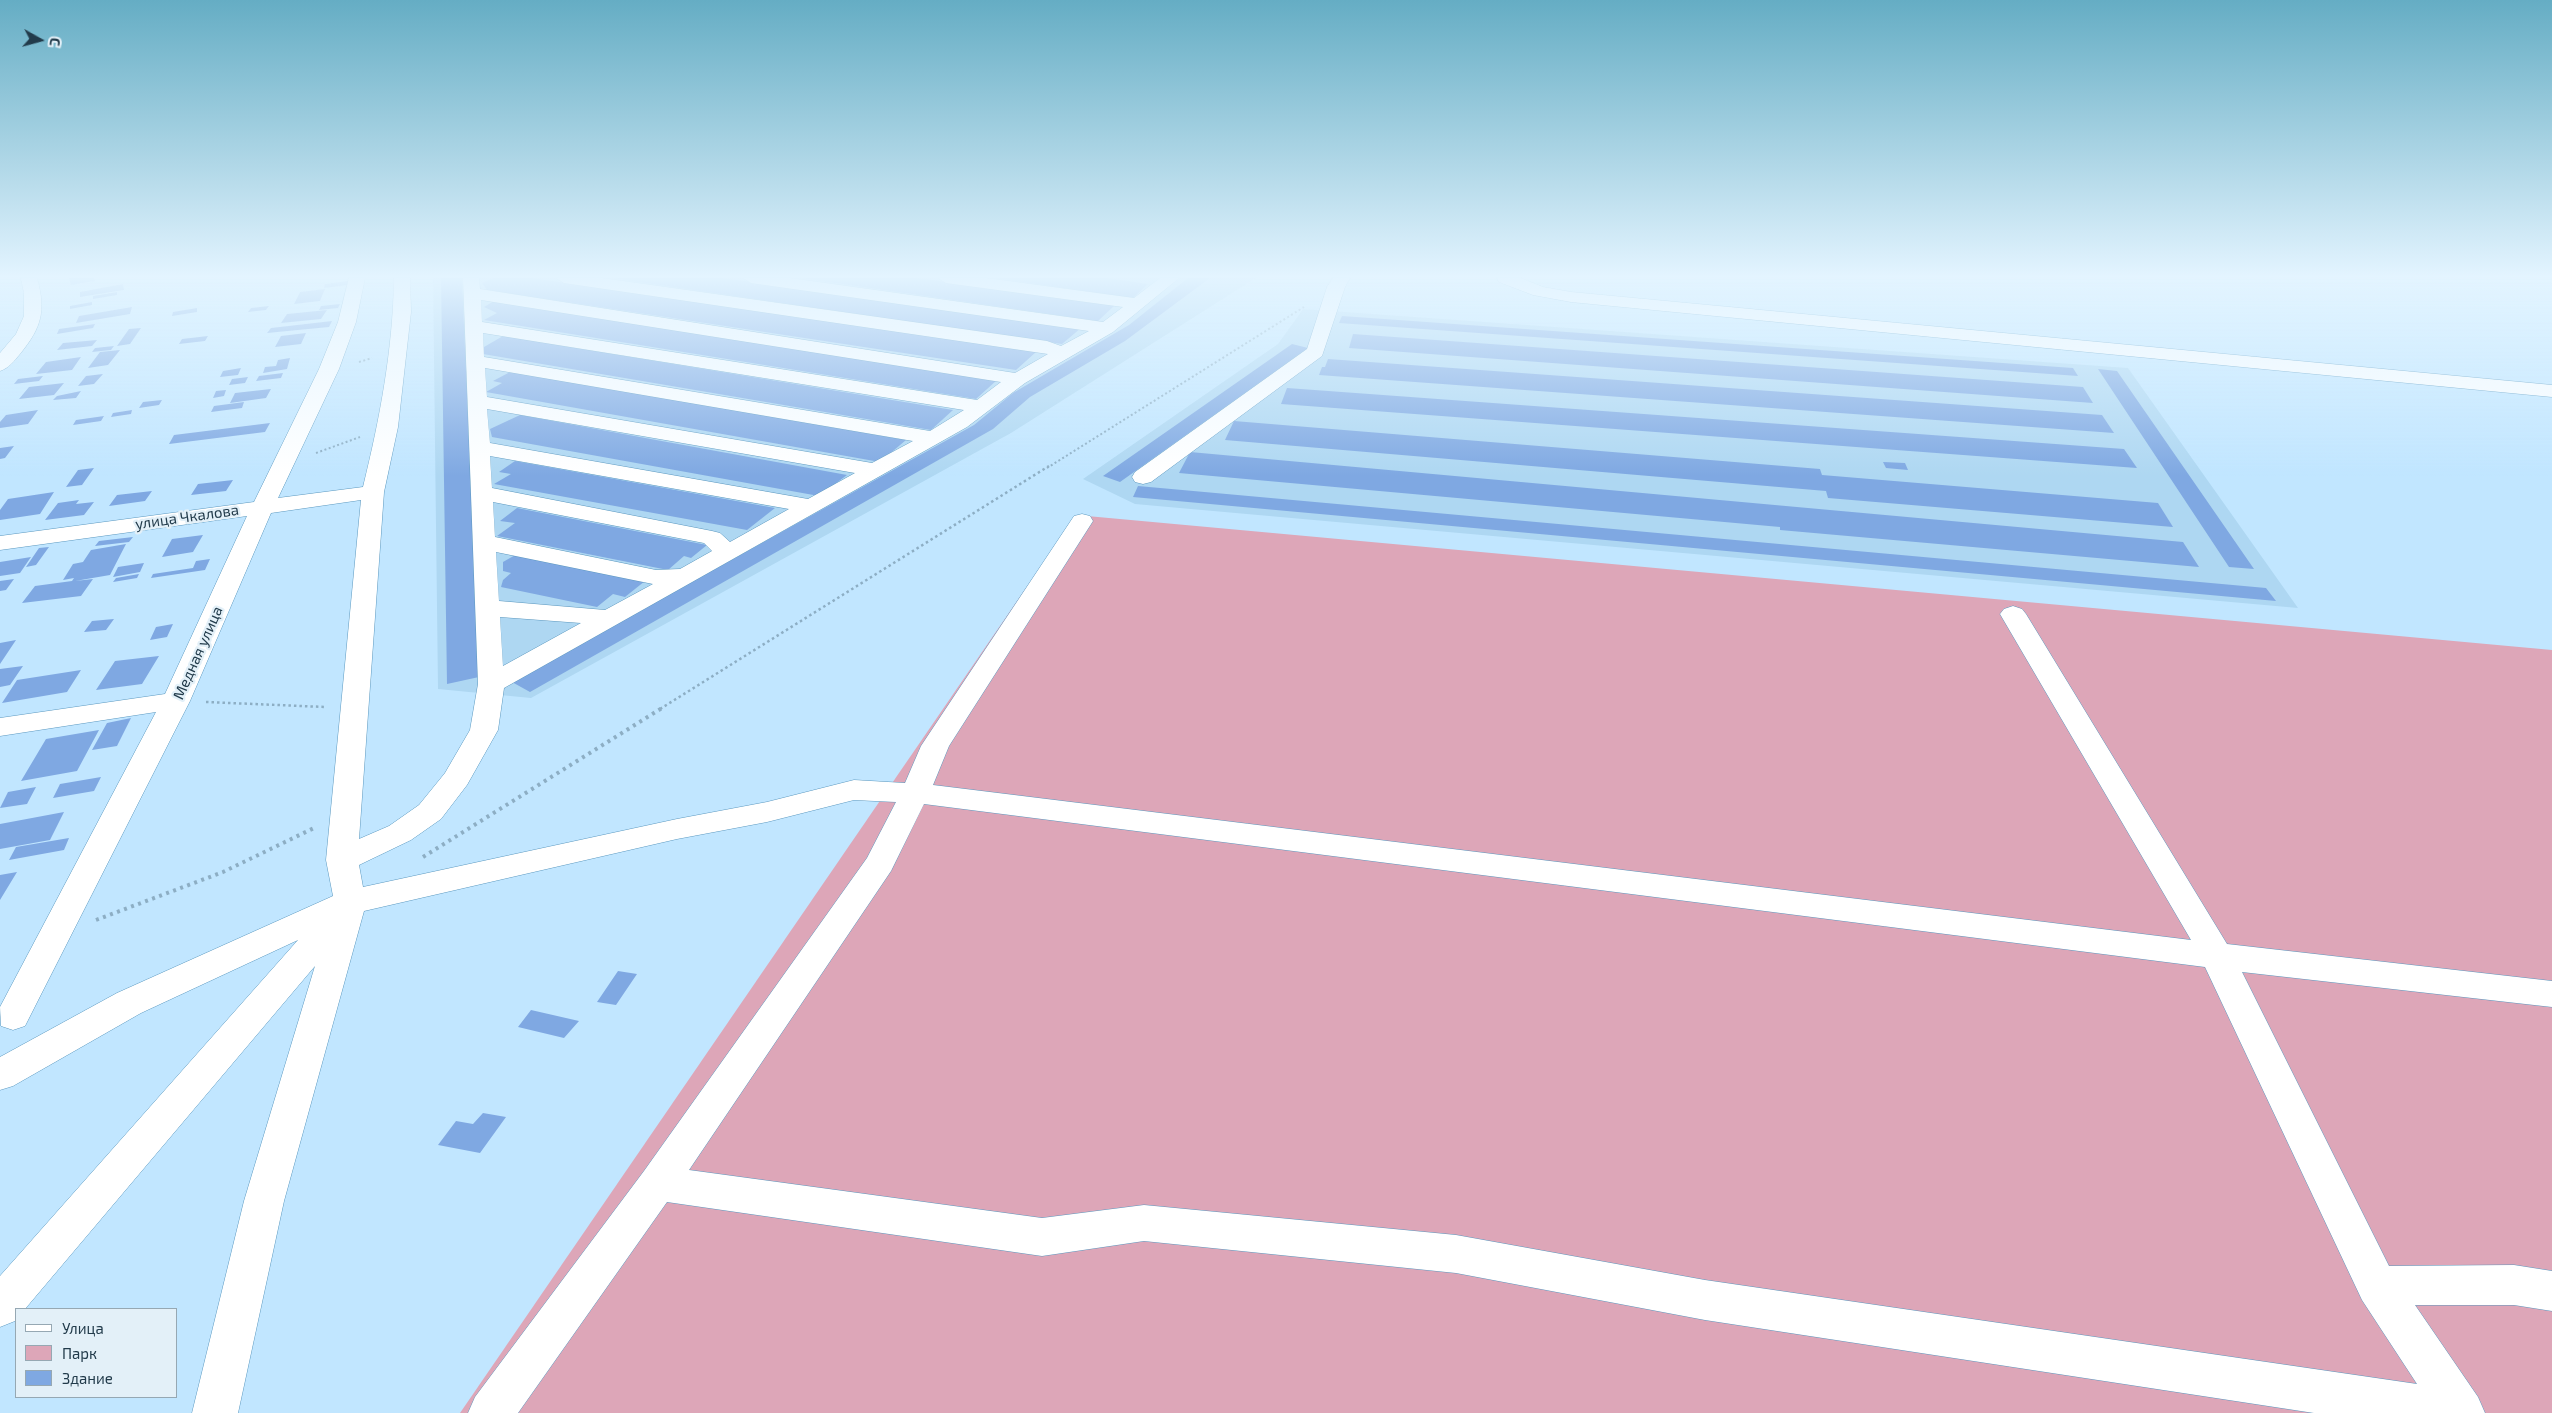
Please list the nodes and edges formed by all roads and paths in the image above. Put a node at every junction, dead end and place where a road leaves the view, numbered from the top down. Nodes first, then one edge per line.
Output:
1 (19, 344) edge
2 (339, 344) edge
3 (399, 344) edge
4 (474, 344) edge
5 (586, 344) edge
6 (812, 344) edge
7 (1026, 344) edge
8 (1081, 344) edge
9 (1240, 344) edge
10 (1318, 344) edge
11 (2061, 344) edge
12 (398, 351) junction
13 (1064, 354) junction
14 (475, 361) junction
15 (0, 365) edge
16 (329, 369) junction
17 (1018, 379) junction
18 (2552, 391) edge
19 (477, 401) junction
20 (981, 407) junction
21 (388, 426) junction
22 (934, 438) junction
23 (480, 448) junction
24 (281, 466) junction
25 (876, 470) junction
26 (1143, 477) dead end
27 (373, 492) junction
28 (482, 493) junction
29 (812, 506) junction
30 (264, 507) junction
31 (1082, 521) dead end
32 (484, 542) junction
33 (0, 543) edge
34 (728, 553) junction
35 (686, 576) junction
36 (488, 608) junction
37 (2013, 614) dead end
38 (610, 618) junction
39 (492, 684) junction
40 (176, 701) junction
41 (355, 708) junction
42 (0, 727) edge
43 (915, 793) junction
44 (347, 812) junction
45 (342, 860) junction
46 (417, 860) dead end
47 (350, 902) junction
48 (54, 936) junction
49 (2217, 956) junction
50 (2552, 994) edge
51 (12, 1016) dead end
52 (0, 1075) edge
53 (658, 1183) junction
54 (2377, 1286) junction
55 (2552, 1291) edge
56 (0, 1307) edge
57 (214, 1413) edge
58 (491, 1413) edge
59 (2462, 1413) edge

1 - 15 street
2 - 16 street, Медная улица
3 - 12 street
4 - 14 street
5 - 20 street
6 - 17 street
7 - 13 street
8 - 13 street
9 - 46 path
10 - 26 street
11 - 18 street
12 - 16 path
12 - 21 street
13 - 17 street
14 - 19 street
14 - 22 street
16 - 24 street, Медная улица
17 - 20 street
19 - 23 street
19 - 25 street
20 - 22 street
21 - 24 path
21 - 27 street
22 - 25 street
23 - 28 street
23 - 29 street
24 - 30 street, Медная улица
25 - 29 street
27 - 30 street, улица Чкалова
27 - 41 street
28 - 32 street
28 - 34 street
29 - 34 street
30 - 33 street, улица Чкалова
30 - 40 street, Медная улица
31 - 43 street
32 - 35 street
32 - 36 street
34 - 35 street
35 - 38 street
36 - 38 street
36 - 39 street
37 - 49 street
38 - 39 street
39 - 45 street
40 - 41 path
40 - 42 street
40 - 48 street, Медная улица
41 - 44 street
43 - 47 street
43 - 49 street
43 - 53 street
44 - 45 street
44 - 48 path
45 - 47 street
47 - 52 street
47 - 56 street
47 - 57 street
48 - 51 street, Медная улица
49 - 50 street
49 - 54 street
53 - 58 street
53 - 59 street
54 - 55 street
54 - 59 street

